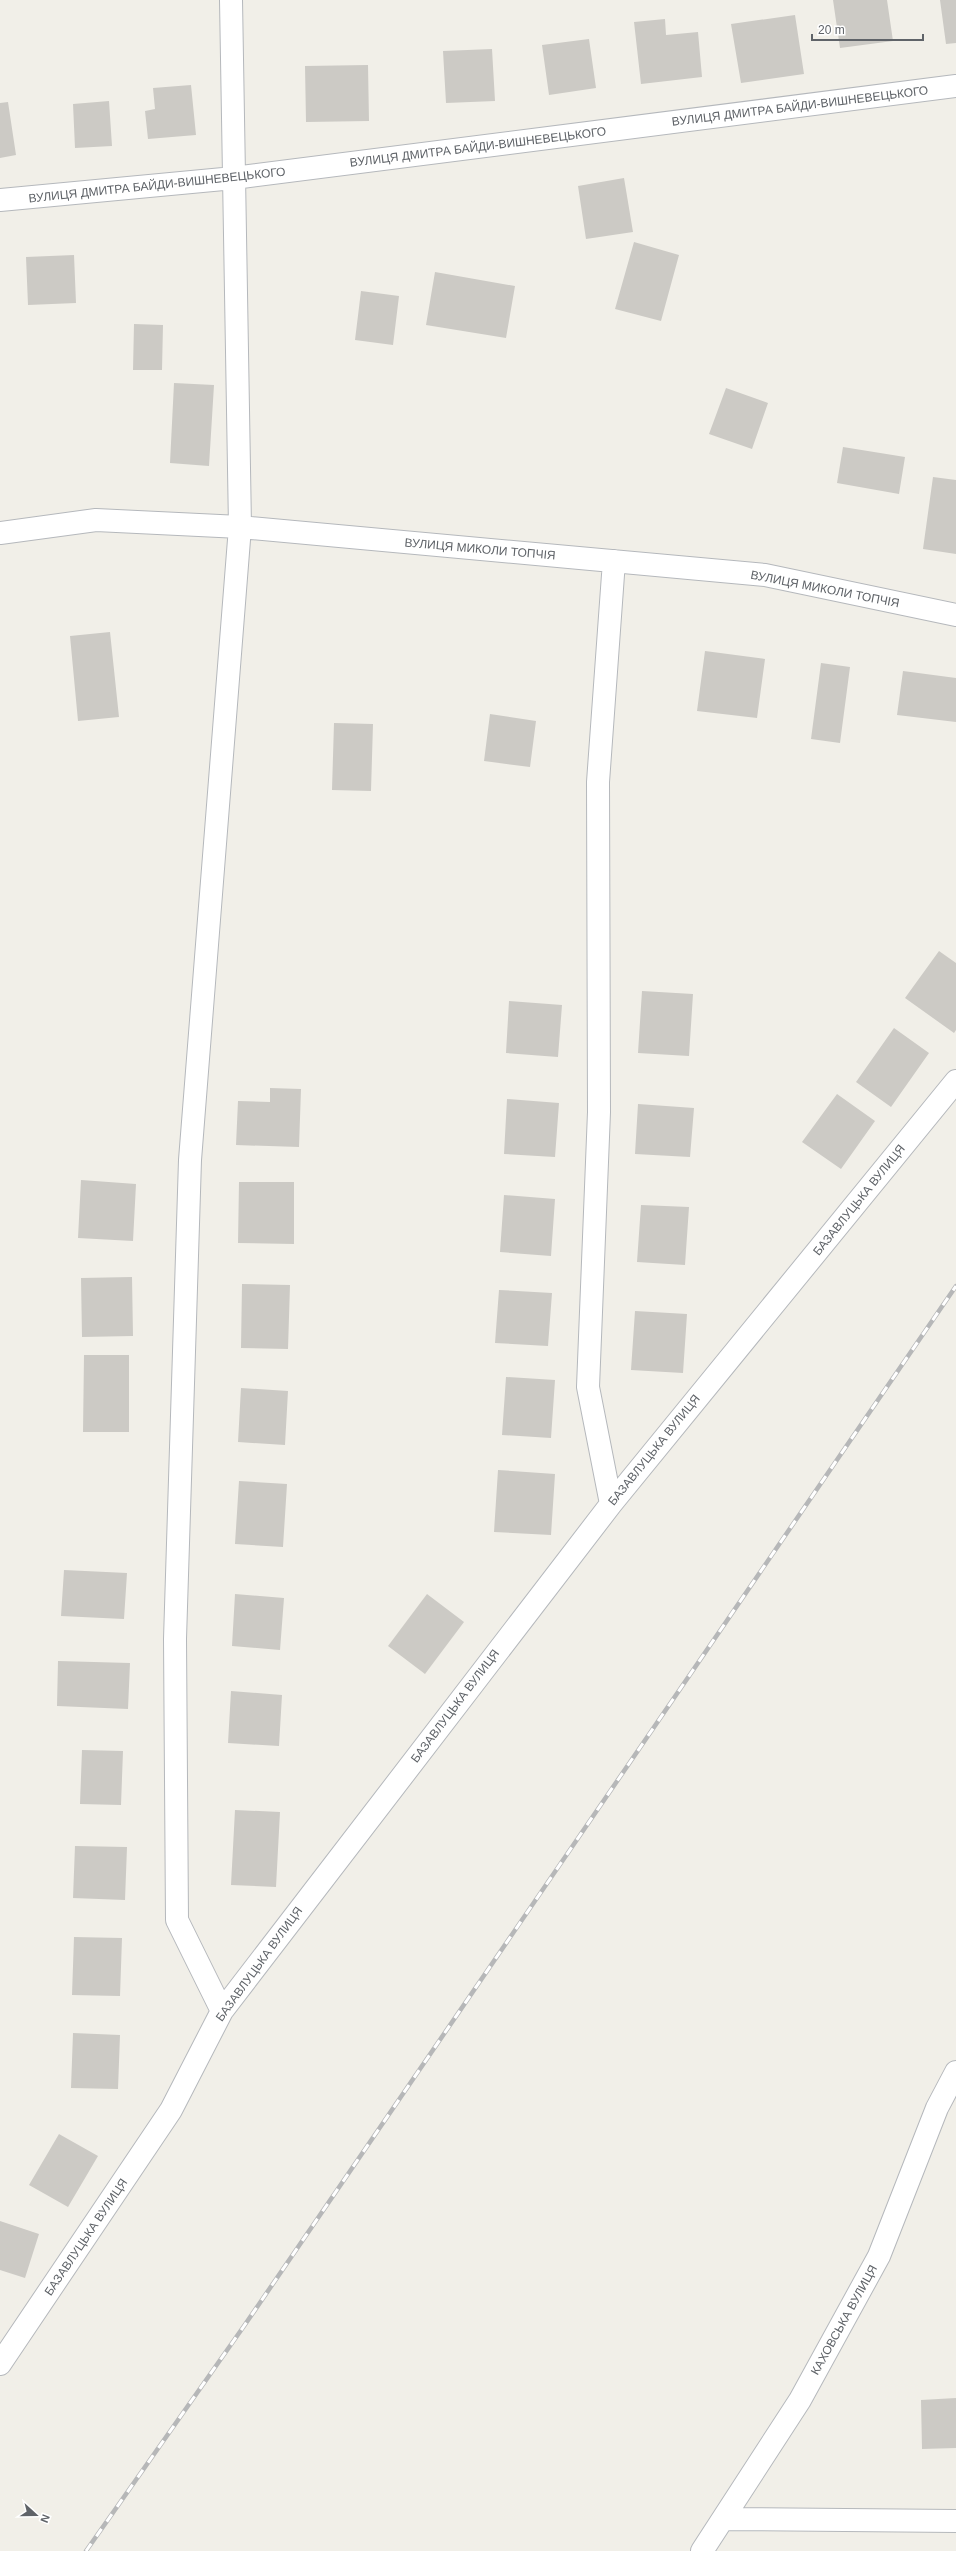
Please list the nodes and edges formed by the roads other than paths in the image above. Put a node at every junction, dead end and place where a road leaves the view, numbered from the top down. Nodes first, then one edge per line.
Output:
1 (231, 0) edge
2 (956, 86) edge
3 (234, 178) junction
4 (0, 200) edge
5 (240, 527) junction
6 (0, 533) edge
7 (614, 561) junction
8 (956, 615) edge
9 (956, 1081) edge
10 (610, 1504) junction
11 (222, 2011) junction
12 (956, 2072) edge
13 (947, 2108) edge
14 (0, 2364) edge
15 (725, 2519) junction
16 (956, 2521) edge
17 (702, 2551) edge

1 - 3 street
2 - 3 street, ВУЛИЦЯ ДМИТРА БАЙДИ-ВИШНЕВЕЦЬКОГО
3 - 4 street, ВУЛИЦЯ ДМИТРА БАЙДИ-ВИШНЕВЕЦЬКОГО
3 - 5 street
5 - 6 street, ВУЛИЦЯ МИКОЛИ ТОПЧІЯ
5 - 7 street, ВУЛИЦЯ МИКОЛИ ТОПЧІЯ
5 - 11 street
7 - 8 street, ВУЛИЦЯ МИКОЛИ ТОПЧІЯ
7 - 10 street
9 - 10 street, БАЗАВЛУЦЬКА ВУЛИЦЯ
10 - 11 street, БАЗАВЛУЦЬКА ВУЛИЦЯ
11 - 14 street, БАЗАВЛУЦЬКА ВУЛИЦЯ
12 - 13 street, КАХОВСЬКА ВУЛИЦЯ
13 - 15 street, КАХОВСЬКА ВУЛИЦЯ
15 - 16 street
15 - 17 street, КАХОВСЬКА ВУЛИЦЯ

